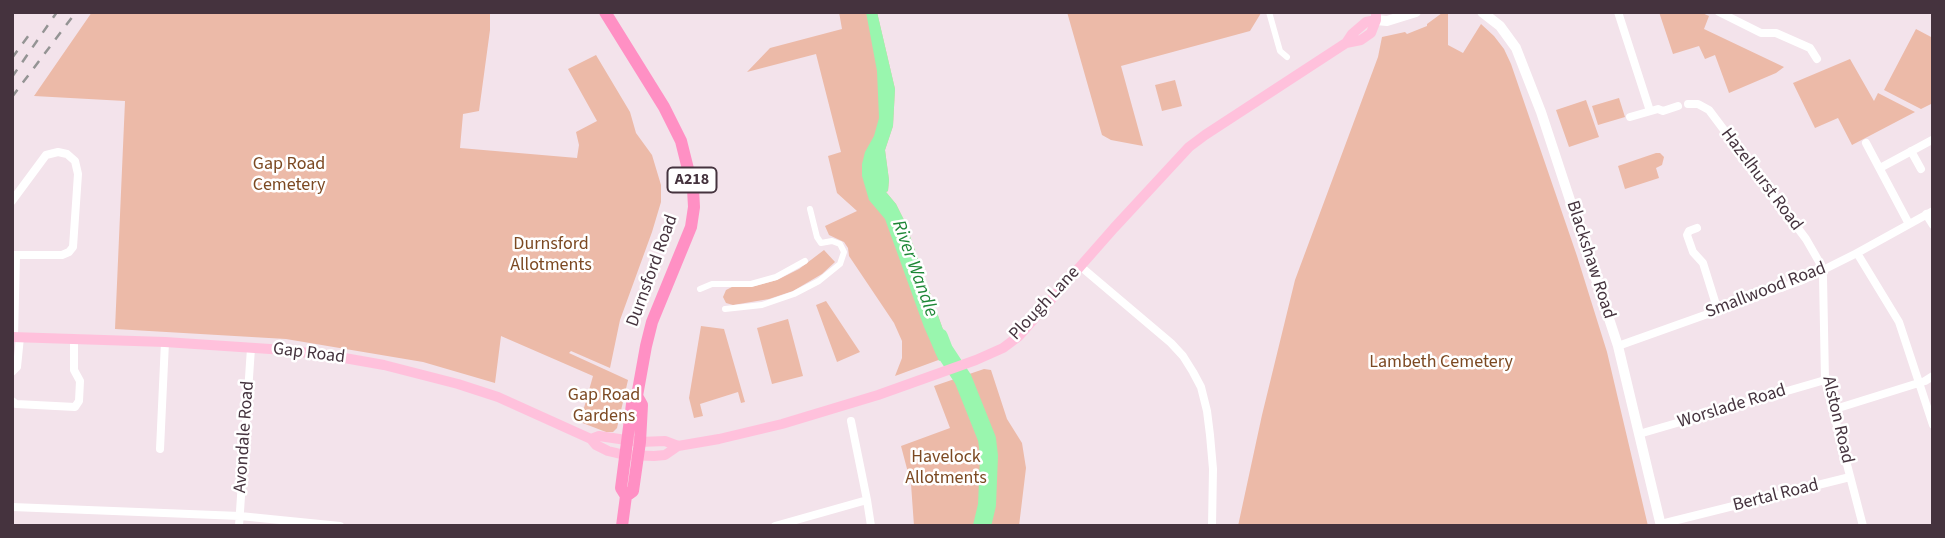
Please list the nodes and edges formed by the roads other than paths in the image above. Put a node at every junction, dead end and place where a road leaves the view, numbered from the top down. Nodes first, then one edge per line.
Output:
1 (605, 12) edge
2 (1269, 12) edge
3 (1416, 12) edge
4 (1482, 12) edge
5 (1618, 12) edge
6 (1719, 12) edge
7 (1376, 16) edge
8 (1287, 57) dead end
9 (1817, 59) dead end
10 (1688, 104) dead end
11 (1678, 106) dead end
12 (1650, 111) junction
13 (1630, 117) dead end
14 (1932, 140) edge
15 (1866, 143) dead end
16 (1911, 151) junction
17 (1880, 168) junction
18 (1921, 169) dead end
19 (12, 201) edge
20 (810, 209) dead end
21 (1929, 213) edge
22 (1909, 224) junction
23 (1933, 226) edge
24 (1697, 228) dead end
25 (1857, 253) junction
26 (14, 256) edge
27 (805, 261) dead end
28 (1080, 266) junction
29 (1822, 271) junction
30 (700, 289) dead end
31 (725, 309) dead end
32 (1718, 311) junction
33 (15, 337) edge
34 (74, 340) junction
35 (166, 342) junction
36 (1618, 346) junction
37 (251, 348) junction
38 (12, 372) edge
39 (1933, 376) edge
40 (1825, 380) junction
41 (1919, 383) junction
42 (12, 401) edge
43 (1832, 410) junction
44 (851, 421) dead end
45 (1933, 425) edge
46 (1639, 434) junction
47 (591, 439) junction
48 (634, 441) junction
49 (678, 446) junction
50 (160, 449) dead end
51 (631, 456) junction
52 (1850, 477) junction
53 (867, 500) junction
54 (12, 507) edge
55 (240, 521) edge
56 (1661, 525) edge
57 (340, 526) edge
58 (622, 526) edge
59 (775, 526) edge
60 (871, 526) edge
61 (1212, 526) edge
62 (1863, 526) edge

1 - 48 main road, Durnsford Road / A218
2 - 8 street
3 - 7 street
4 - 36 street, Blackshaw Road
5 - 12 street
6 - 9 street
7 - 28 main road, Plough Lane
10 - 29 street, Hazelhurst Road
11 - 12 street
12 - 13 street
14 - 16 street
15 - 17 street
16 - 17 street
16 - 18 street
17 - 22 street
19 - 26 street
20 - 31 street
21 - 22 street, Smallwood Road
21 - 23 street
22 - 25 street, Smallwood Road
24 - 32 street
25 - 29 street, Smallwood Road
25 - 41 street
26 - 33 street
27 - 30 street
28 - 49 main road, Plough Lane
28 - 61 street
29 - 32 street, Smallwood Road
29 - 40 street, Alston Road
32 - 36 street, Smallwood Road
33 - 34 main road, Gap Road
33 - 38 street
34 - 35 main road, Gap Road
34 - 42 street
35 - 37 main road, Gap Road
35 - 50 street
36 - 46 street, Blackshaw Road
37 - 47 main road, Gap Road
37 - 55 street, Avondale Road
39 - 41 street
40 - 43 street, Alston Road
40 - 46 street, Worslade Road
41 - 43 street
41 - 45 street
43 - 52 street, Alston Road
44 - 53 street
46 - 56 street, Blackshaw Road
47 - 48 main road, Gap Road
47 - 51 main road, Gap Road
48 - 49 main road, Plough Lane
48 - 51 main road, Durnsford Road
49 - 51 main road, Plough Lane
51 - 58 main road, Durnsford Road
52 - 56 street, Bertal Road
52 - 62 street, Alston Road
53 - 59 street
53 - 60 street
54 - 55 street
55 - 57 street

